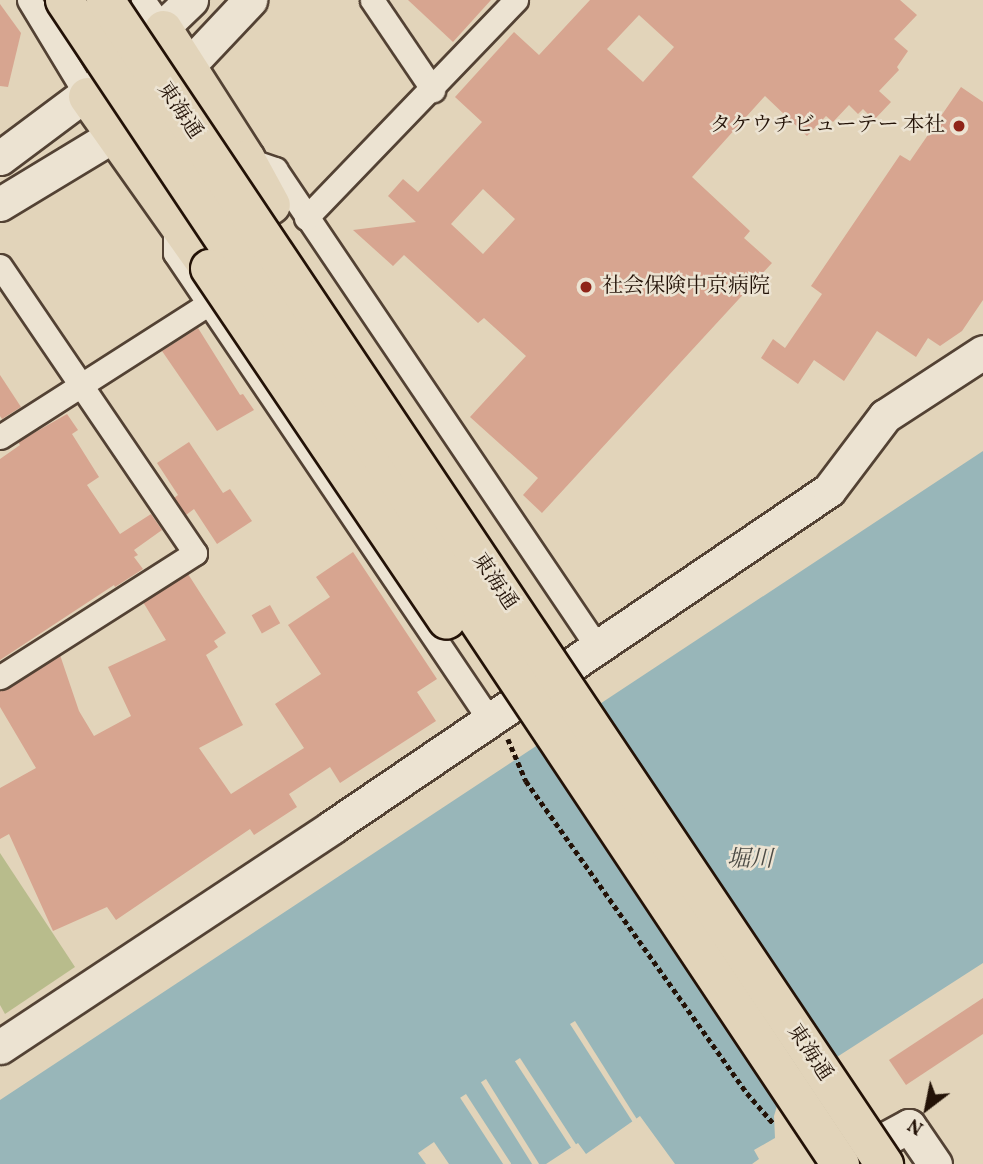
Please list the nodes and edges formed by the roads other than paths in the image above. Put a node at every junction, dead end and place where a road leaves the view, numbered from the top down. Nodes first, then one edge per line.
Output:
1 (29, 0) edge
2 (64, 0) edge
3 (104, 0) edge
4 (191, 0) edge
5 (250, 0) edge
6 (372, 0) edge
7 (516, 0) edge
8 (153, 14) edge
9 (188, 69) junction
10 (433, 90) junction
11 (87, 96) junction
12 (114, 135) junction
13 (0, 158) edge
14 (246, 159) junction
15 (0, 204) edge
16 (306, 218) junction
17 (175, 221) junction
18 (0, 266) edge
19 (208, 304) junction
20 (983, 352) edge
21 (80, 385) junction
22 (0, 437) edge
23 (596, 645) junction
24 (0, 677) edge
25 (489, 719) junction
26 (0, 1047) edge
27 (821, 1070) junction
28 (787, 1085) junction
29 (840, 1164) edge
30 (884, 1164) edge
31 (935, 1164) edge

1 - 11 street
2 - 28 main road, 東海通, bridge
3 - 27 main road, 東海通, bridge
4 - 8 street
5 - 9 street
6 - 10 street
7 - 10 street
8 - 9 main road
8 - 11 street
9 - 12 street
9 - 14 main road
10 - 16 street
11 - 12 main road
11 - 13 street
12 - 15 street
12 - 17 main road
14 - 16 street
14 - 27 main road, bridge
16 - 23 street
17 - 19 street
17 - 28 main road, bridge
18 - 21 street
19 - 21 street
19 - 25 street
20 - 23 street
21 - 22 street
21 - 24 street
23 - 25 street
25 - 26 street
27 - 30 main road, 東海通, bridge
28 - 29 main road, 東海通, bridge
29 - 31 street

